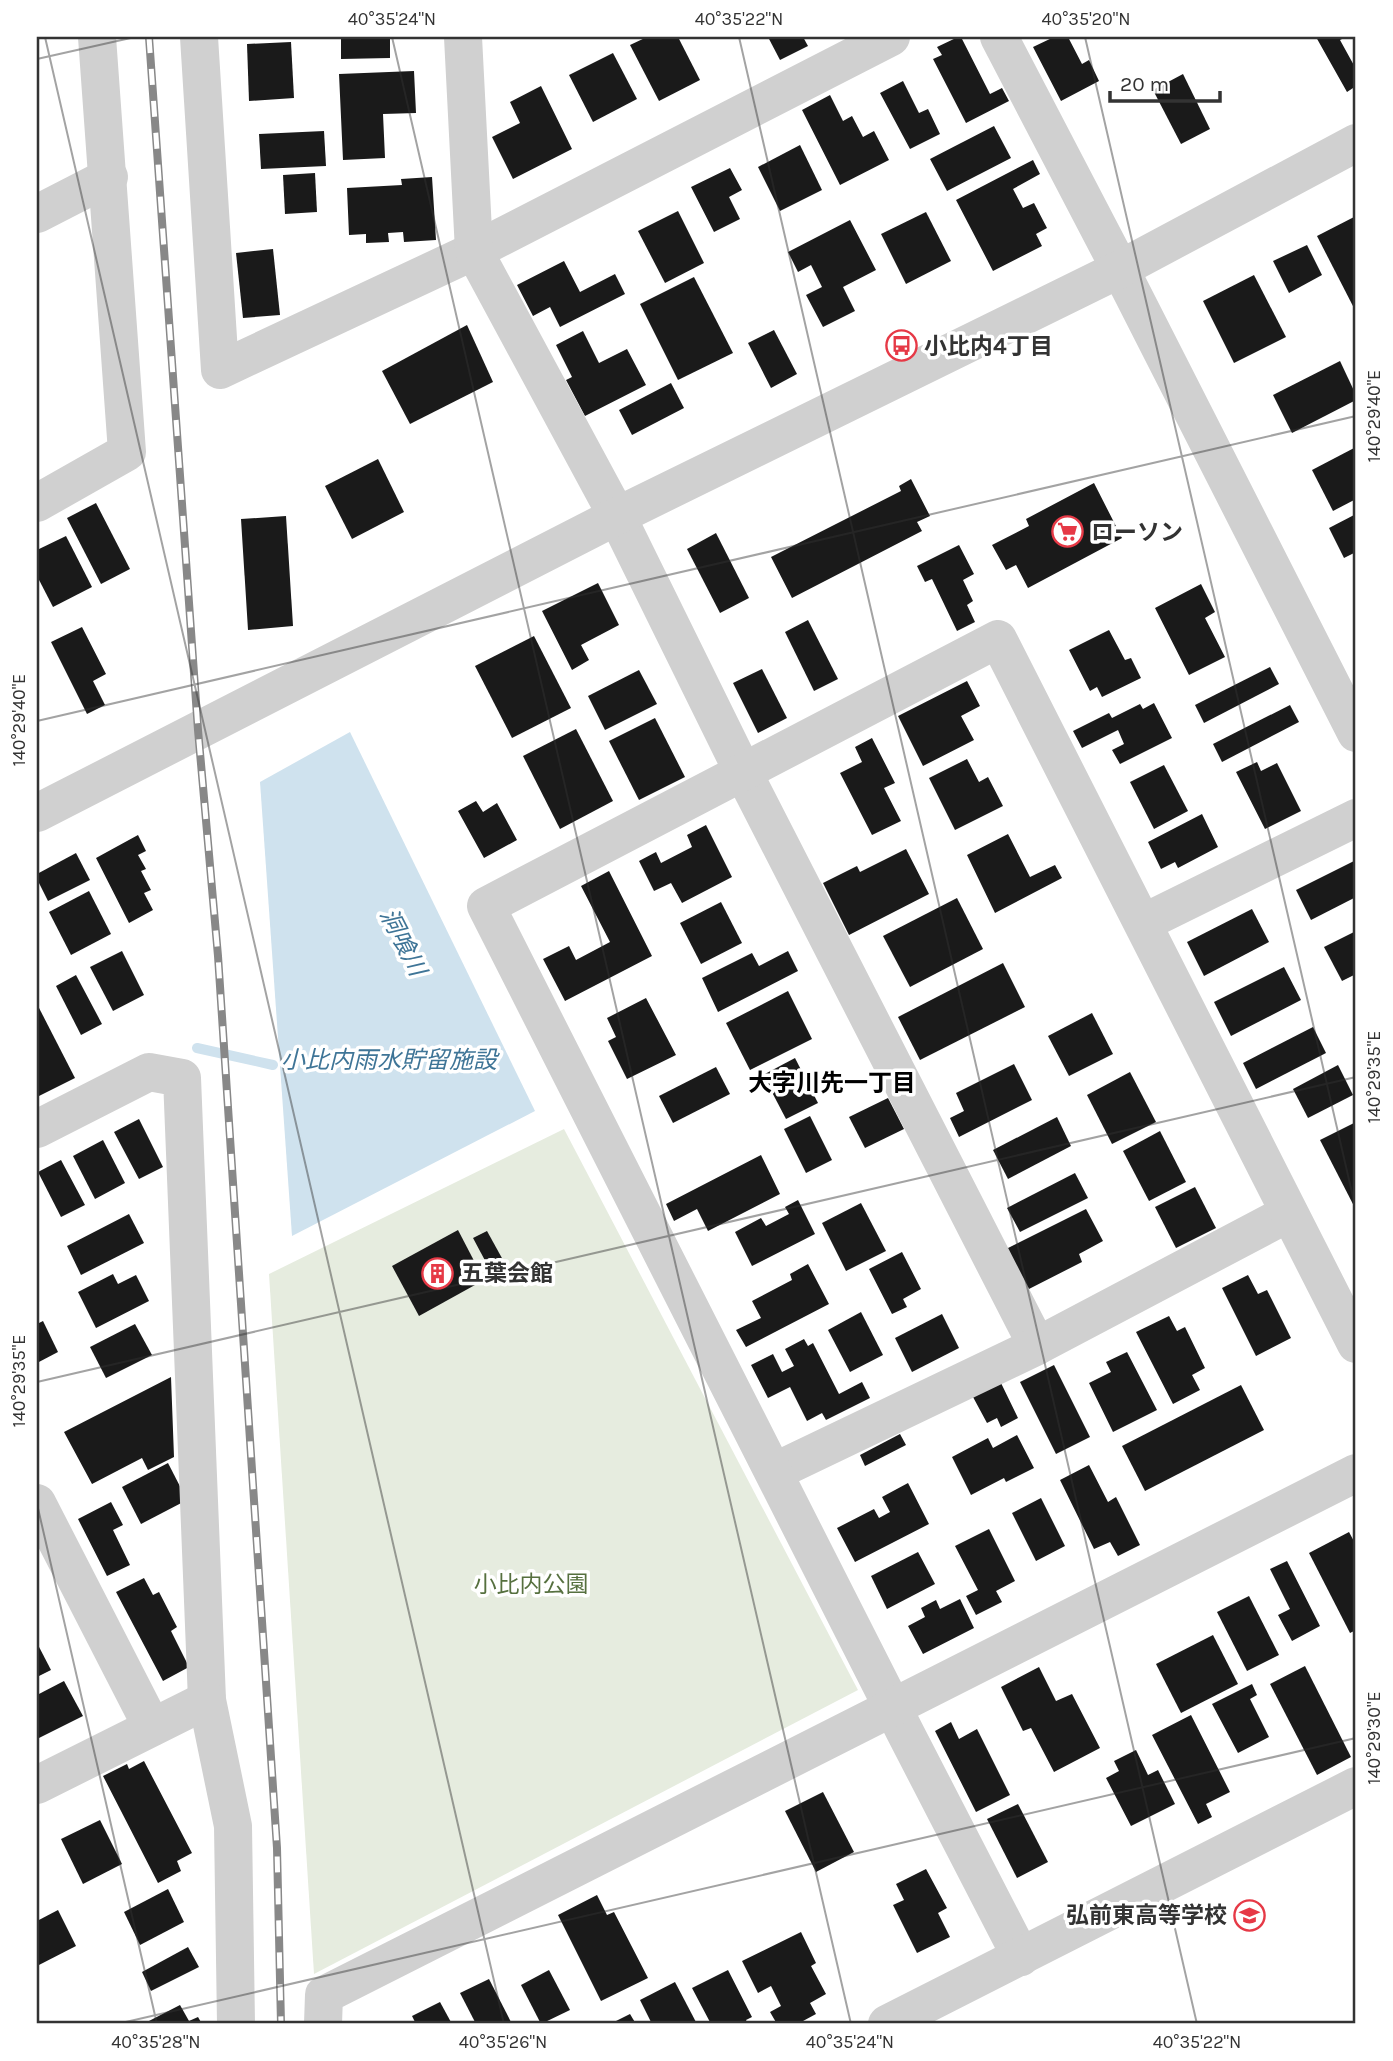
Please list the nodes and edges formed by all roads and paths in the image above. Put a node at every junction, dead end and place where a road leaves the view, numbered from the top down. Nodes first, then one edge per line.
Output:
1 (97, 37) edge
2 (199, 37) edge
3 (463, 37) edge
4 (891, 37) edge
5 (999, 37) edge
6 (1356, 143) edge
7 (109, 177) junction
8 (37, 214) edge
9 (474, 251) junction
10 (1120, 269) junction
11 (37, 503) edge
12 (617, 516) junction
13 (1356, 733) edge
14 (743, 772) junction
15 (37, 813) edge
16 (1356, 818) edge
17 (1143, 923) junction
18 (37, 1129) edge
19 (1289, 1213) junction
20 (1356, 1344) edge
21 (1037, 1346) junction
22 (774, 1472) junction
23 (1356, 1473) edge
24 (37, 1503) edge
25 (207, 1700) junction
26 (894, 1707) junction
27 (152, 1727) junction
28 (37, 1786) edge
29 (1356, 1786) edge
30 (1021, 1957) junction
31 (236, 2024) edge
32 (323, 2024) edge
33 (887, 2024) edge

1 - 7 street
2 - 9 street
3 - 9 street
4 - 9 street
5 - 10 street
6 - 10 street
7 - 8 street
7 - 11 street
9 - 12 street
10 - 12 street
10 - 13 street
12 - 14 street
12 - 15 street
14 - 17 street
14 - 21 street
14 - 22 street
16 - 17 street
17 - 19 street
18 - 25 street
19 - 20 street
19 - 21 street
21 - 22 street
22 - 26 street
23 - 26 street
24 - 27 street
25 - 27 street
25 - 31 street
26 - 30 street
26 - 32 street
27 - 28 street
29 - 30 street
30 - 33 street

